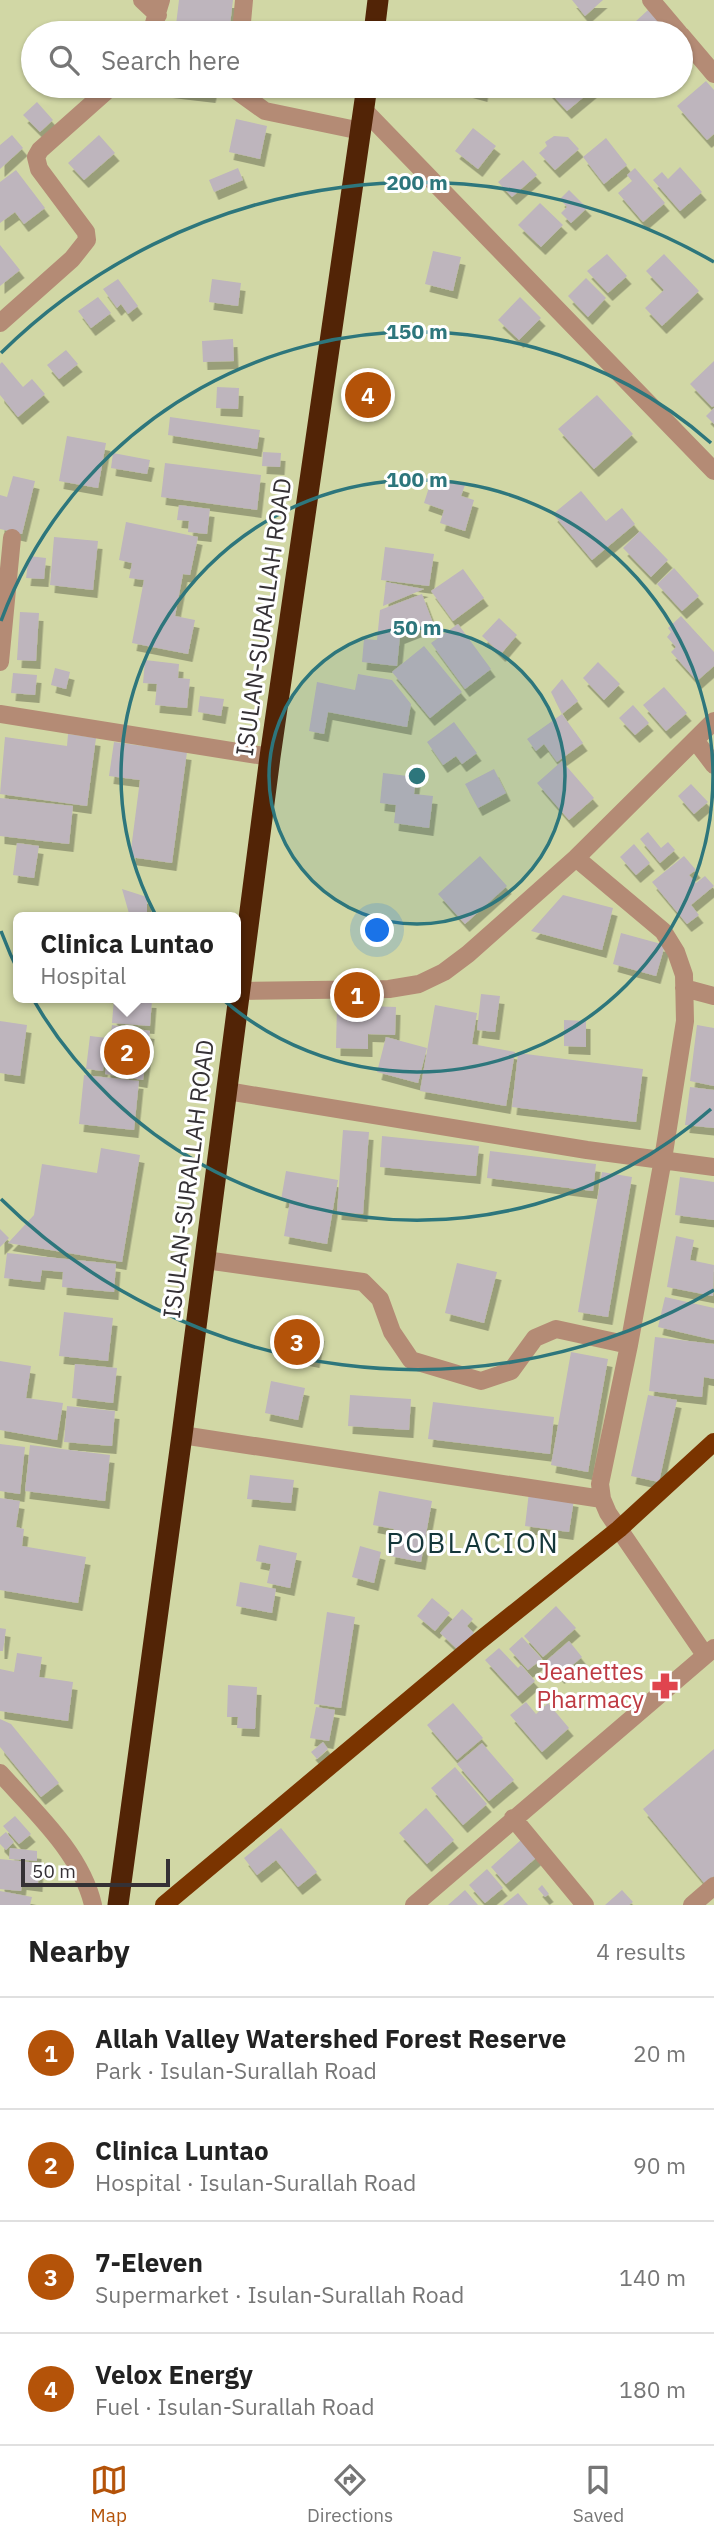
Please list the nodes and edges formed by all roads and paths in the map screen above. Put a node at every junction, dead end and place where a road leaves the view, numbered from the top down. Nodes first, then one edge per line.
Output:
1 (142, 0) edge
2 (244, 0) edge
3 (378, 0) edge
4 (651, 0) edge
5 (159, 8) edge
6 (242, 21) edge
7 (375, 21) edge
8 (669, 21) edge
9 (693, 49) edge
10 (714, 74) edge
11 (98, 98) edge
12 (247, 98) edge
13 (365, 98) edge
14 (362, 120) junction
15 (0, 323) edge
16 (714, 471) edge
17 (12, 538) dead end
18 (0, 663) edge
19 (0, 714) edge
20 (714, 721) edge
21 (695, 740) junction
22 (270, 757) junction
23 (714, 765) edge
24 (576, 858) junction
25 (241, 976) edge
26 (684, 988) junction
27 (241, 991) edge
28 (714, 996) edge
29 (238, 1003) edge
30 (227, 1091) junction
31 (663, 1160) junction
32 (714, 1167) edge
33 (205, 1260) junction
34 (629, 1345) junction
35 (182, 1435) junction
36 (714, 1442) edge
37 (602, 1499) junction
38 (619, 1529) junction
39 (709, 1651) edge
40 (0, 1773) edge
41 (513, 1818) junction
42 (714, 1886) edge
43 (93, 1905) edge
44 (118, 1905) edge
45 (164, 1905) edge
46 (414, 1905) edge
47 (585, 1905) edge
48 (692, 1905) edge

1 - 5 street
2 - 6 street
3 - 7 highway
4 - 8 street
9 - 10 street
11 - 15 street
12 - 14 street
13 - 14 highway, ISULAN-SURALLAH ROAD
14 - 16 street
14 - 22 highway, ISULAN-SURALLAH ROAD
17 - 18 street
19 - 22 street
20 - 21 street
21 - 23 street
21 - 24 street
22 - 25 highway, ISULAN-SURALLAH ROAD
24 - 26 street
24 - 27 street
26 - 28 street
26 - 31 street
29 - 30 highway, ISULAN-SURALLAH ROAD
30 - 31 street
30 - 33 highway, ISULAN-SURALLAH ROAD
31 - 32 street
31 - 34 street
33 - 34 street
33 - 35 highway, ISULAN-SURALLAH ROAD
34 - 37 street
35 - 37 street
35 - 44 highway, ISULAN-SURALLAH ROAD
36 - 38 main road
37 - 38 street
38 - 39 street
38 - 45 main road
39 - 41 street
40 - 43 street
41 - 46 street
41 - 47 street
42 - 48 street

